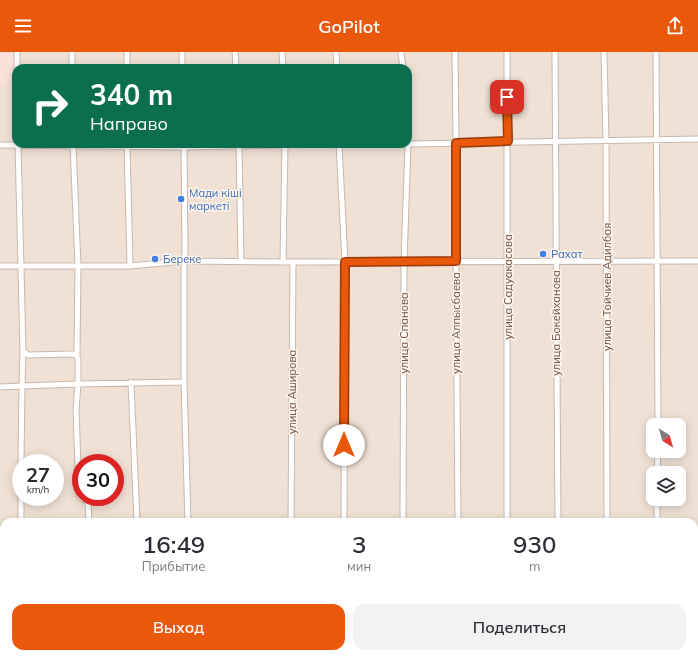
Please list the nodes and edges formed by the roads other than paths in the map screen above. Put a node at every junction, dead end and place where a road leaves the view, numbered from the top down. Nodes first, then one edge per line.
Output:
1 (17, 52) edge
2 (72, 52) edge
3 (127, 52) edge
4 (182, 52) edge
5 (236, 52) edge
6 (282, 52) edge
7 (336, 52) edge
8 (402, 52) edge
9 (455, 52) edge
10 (507, 52) edge
11 (555, 52) edge
12 (604, 52) edge
13 (656, 52) edge
14 (17, 64) edge
15 (72, 64) edge
16 (127, 64) edge
17 (182, 64) edge
18 (236, 64) edge
19 (283, 64) edge
20 (337, 64) edge
21 (403, 64) edge
22 (698, 139) edge
23 (606, 140) junction
24 (656, 140) junction
25 (508, 141) junction
26 (556, 141) junction
27 (456, 143) junction
28 (412, 144) edge
29 (0, 145) edge
30 (12, 145) edge
31 (18, 148) edge
32 (73, 148) edge
33 (128, 148) edge
34 (184, 148) edge
35 (239, 148) edge
36 (284, 148) edge
37 (339, 148) edge
38 (408, 148) edge
39 (607, 260) junction
40 (657, 260) junction
41 (698, 260) edge
42 (184, 261) junction
43 (241, 261) junction
44 (456, 261) junction
45 (556, 261) junction
46 (283, 262) junction
47 (293, 262) junction
48 (345, 262) junction
49 (404, 262) junction
50 (508, 262) junction
51 (0, 266) edge
52 (21, 266) junction
53 (78, 266) junction
54 (130, 266) junction
55 (24, 351) junction
56 (77, 356) junction
57 (131, 382) junction
58 (184, 382) junction
59 (78, 384) junction
60 (0, 386) edge
61 (22, 386) junction
62 (658, 418) edge
63 (21, 454) edge
64 (21, 506) edge
65 (657, 506) edge
66 (21, 518) edge
67 (89, 518) edge
68 (137, 518) edge
69 (188, 518) edge
70 (291, 518) edge
71 (344, 518) edge
72 (403, 518) edge
73 (458, 518) edge
74 (507, 518) edge
75 (558, 518) edge
76 (607, 518) edge
77 (657, 518) edge

1 - 14 street
2 - 15 street
3 - 16 street
4 - 17 street
5 - 18 street
6 - 19 street
7 - 20 street
8 - 21 street
9 - 27 street, улица Алпысбаева
10 - 25 street, улица Садуакасова
11 - 26 street, улица Бокейханова
12 - 23 street, улица Тойчиев Адилбая
13 - 24 street
22 - 24 street
23 - 24 street
23 - 26 street
23 - 39 street, улица Тойчиев Адилбая
24 - 40 street
25 - 26 street
25 - 27 street
25 - 50 street, улица Садуакасова
26 - 45 street, улица Бокейханова
27 - 28 street
27 - 44 street, улица Алпысбаева
29 - 30 street
31 - 52 street
32 - 53 street
33 - 54 street
34 - 42 street
35 - 43 street
36 - 46 street
37 - 48 street
38 - 49 street, улица Спанова
39 - 40 street
39 - 45 street
39 - 76 street, улица Тойчиев Адилбая
40 - 41 street
40 - 62 street
42 - 43 street
42 - 54 street
42 - 58 street
43 - 46 street
44 - 49 street
44 - 50 street
44 - 73 street, улица Алпысбаева
45 - 50 street
45 - 75 street, улица Бокейханова
46 - 47 street
47 - 48 street
47 - 70 street, улица Аширова
48 - 49 street
48 - 71 street
49 - 72 street, улица Спанова
50 - 74 street, улица Садуакасова
51 - 52 street
52 - 53 street
52 - 55 street
53 - 54 street
53 - 56 street
55 - 56 street
55 - 61 street
56 - 59 street
57 - 58 street
57 - 59 street
57 - 68 street
58 - 69 street
59 - 61 street
59 - 67 street
60 - 61 street
61 - 63 street
64 - 66 street
65 - 77 street

